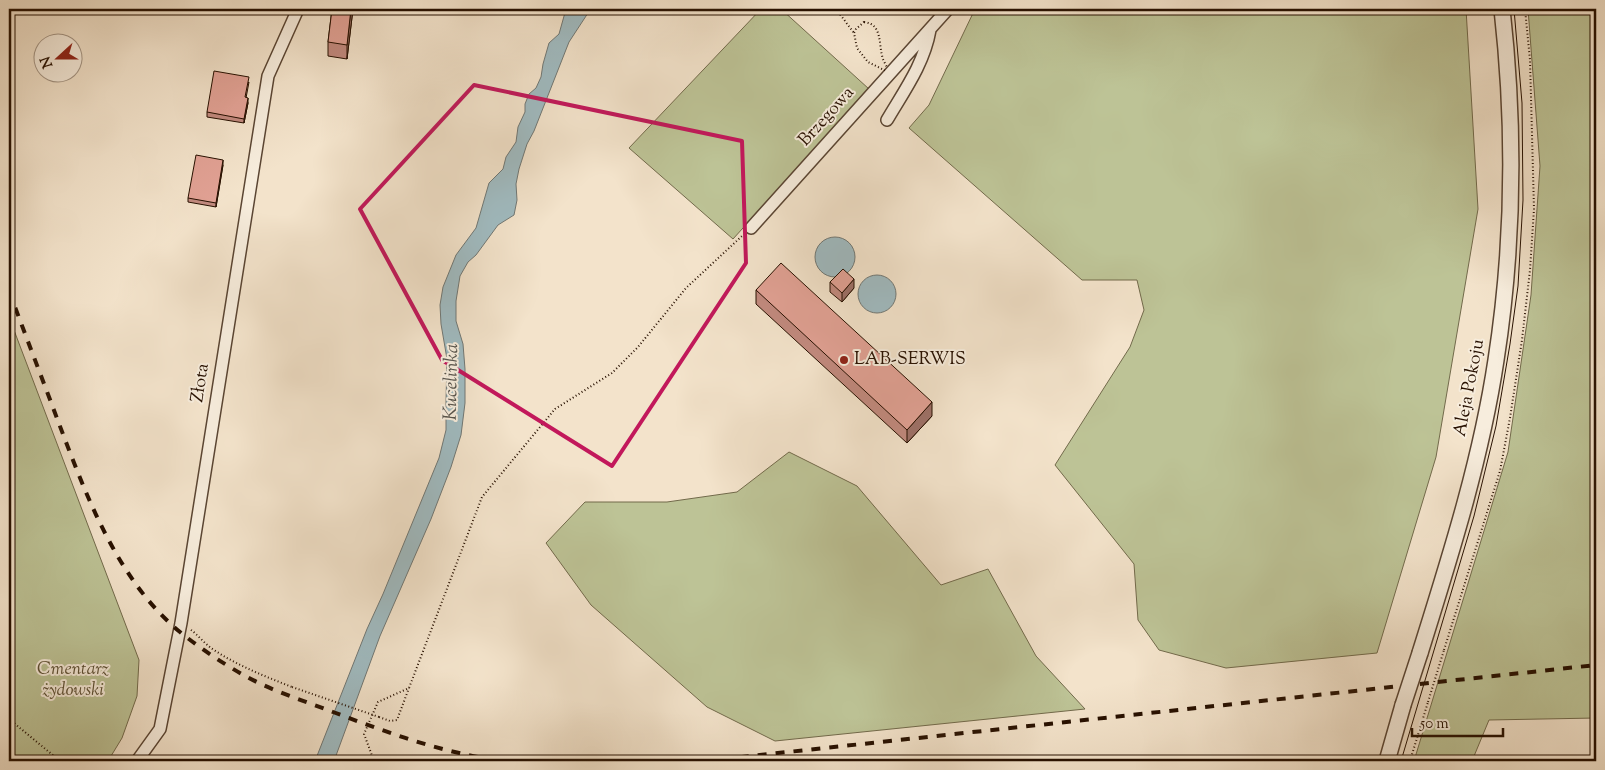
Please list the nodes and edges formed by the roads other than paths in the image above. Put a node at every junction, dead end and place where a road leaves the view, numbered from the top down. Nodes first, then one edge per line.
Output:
1 (298, 9) edge
2 (948, 9) edge
3 (1502, 9) edge
4 (930, 30) junction
5 (887, 120) dead end
6 (751, 228) road end
7 (136, 761) edge
8 (1387, 761) edge

1 - 7 street, Złota
2 - 4 street, Brzegowa
3 - 8 street, Aleja Pokoju, bridge
4 - 5 street, Brzegowa
4 - 6 street, Brzegowa

